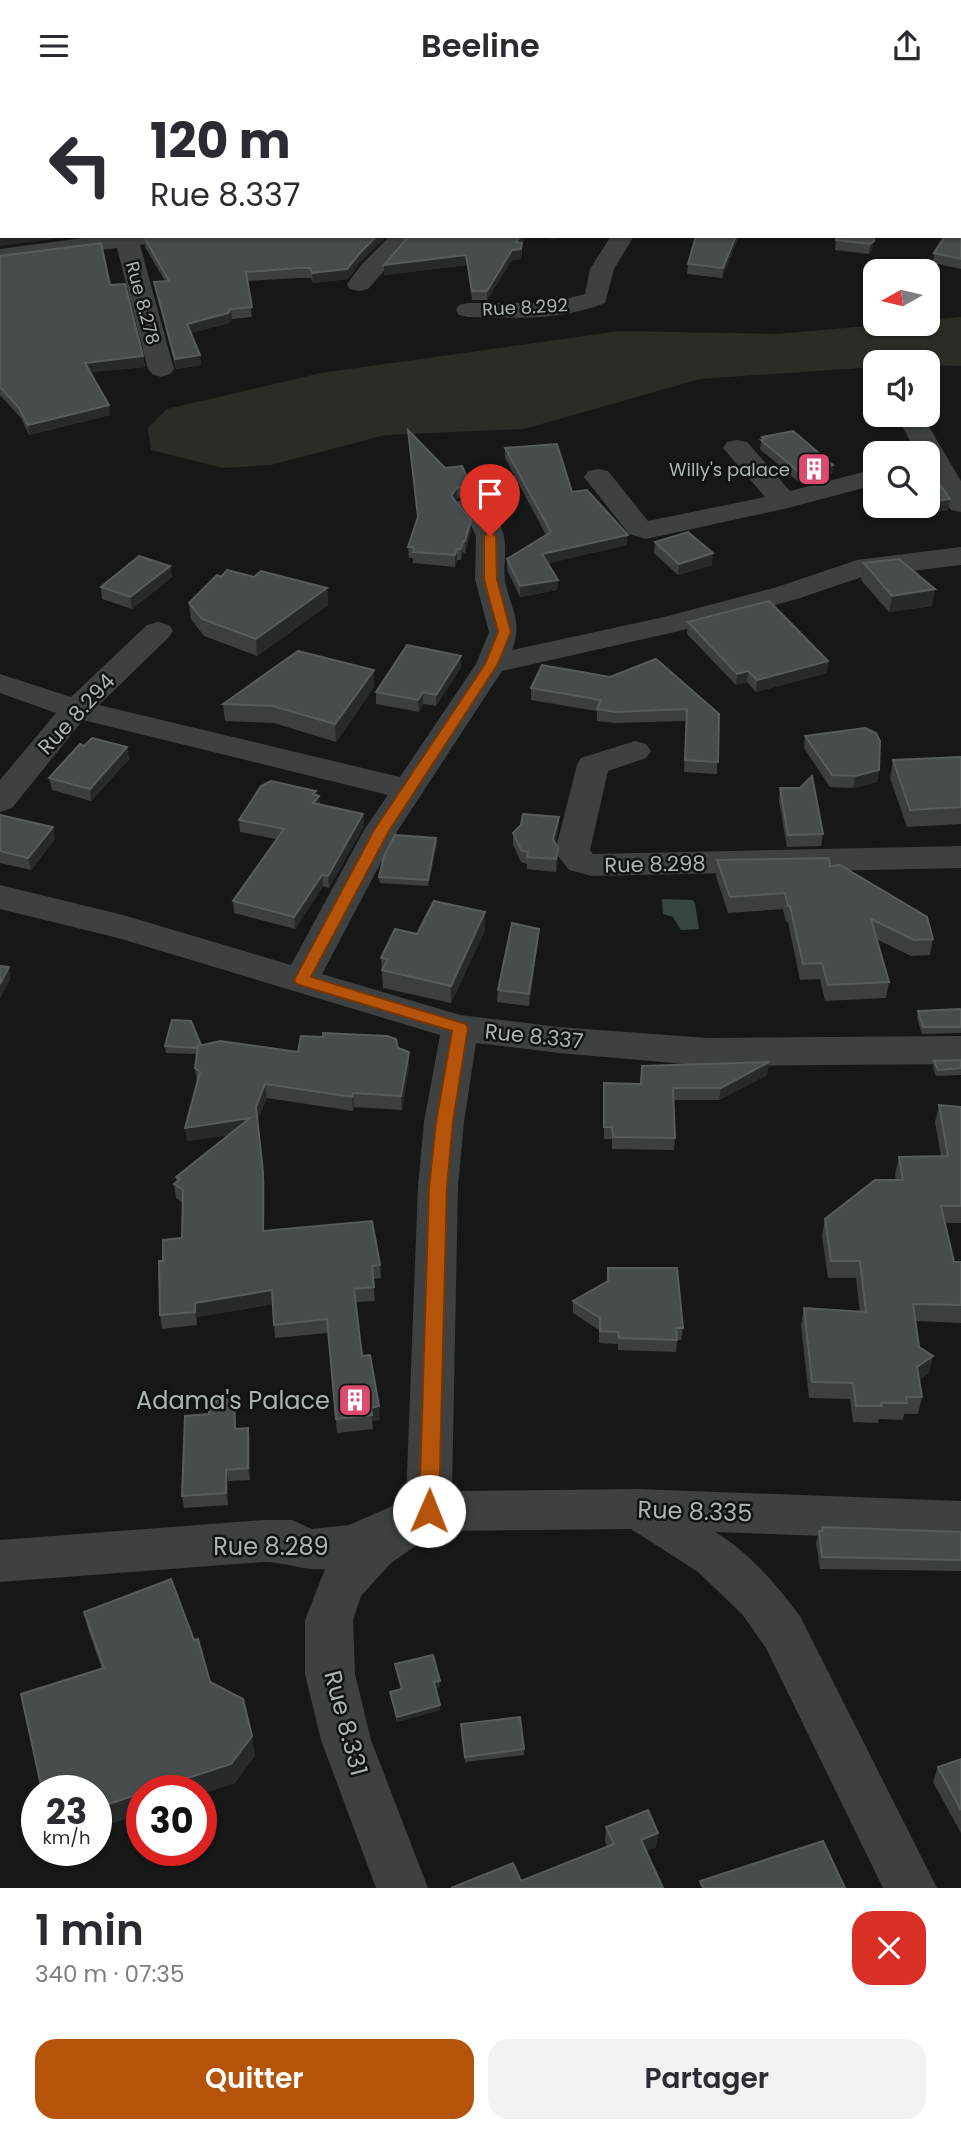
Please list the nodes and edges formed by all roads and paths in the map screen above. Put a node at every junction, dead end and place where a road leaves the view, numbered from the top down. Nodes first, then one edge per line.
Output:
1 (126, 238) edge
2 (402, 238) edge
3 (622, 238) edge
4 (0, 256) edge
5 (359, 284) dead end
6 (468, 310) dead end
7 (161, 369) dead end
8 (737, 448) dead end
9 (940, 474) edge
10 (598, 477) dead end
11 (863, 480) edge
12 (784, 501) junction
13 (961, 504) edge
14 (468, 507) dead end
15 (961, 556) edge
16 (158, 631) dead end
17 (491, 664) junction
18 (0, 683) edge
19 (76, 709) junction
20 (635, 751) dead end
21 (407, 789) junction
22 (0, 801) edge
23 (961, 857) edge
24 (0, 897) edge
25 (302, 980) junction
26 (460, 1028) junction
27 (961, 1050) edge
28 (638, 1509) junction
29 (429, 1511) junction
30 (961, 1521) edge
31 (0, 1561) edge
32 (402, 1888) edge
33 (912, 1888) edge

1 - 4 street
1 - 7 street, Rue 8.278
2 - 5 street
3 - 6 street, Rue 8.292
8 - 12 street
9 - 13 street
10 - 12 street
11 - 12 street
14 - 17 street
15 - 17 street
16 - 19 street, Rue 8.294
17 - 21 street
18 - 19 street
19 - 21 street
19 - 22 street, Rue 8.294
20 - 23 street, Rue 8.298
21 - 25 street
24 - 25 street, Rue 8.337
25 - 26 street, Rue 8.337
26 - 27 street, Rue 8.337
26 - 29 street
28 - 29 street, Rue 8.335
28 - 30 street, Rue 8.335
28 - 33 street
29 - 31 street, Rue 8.289
29 - 32 street, Rue 8.331

